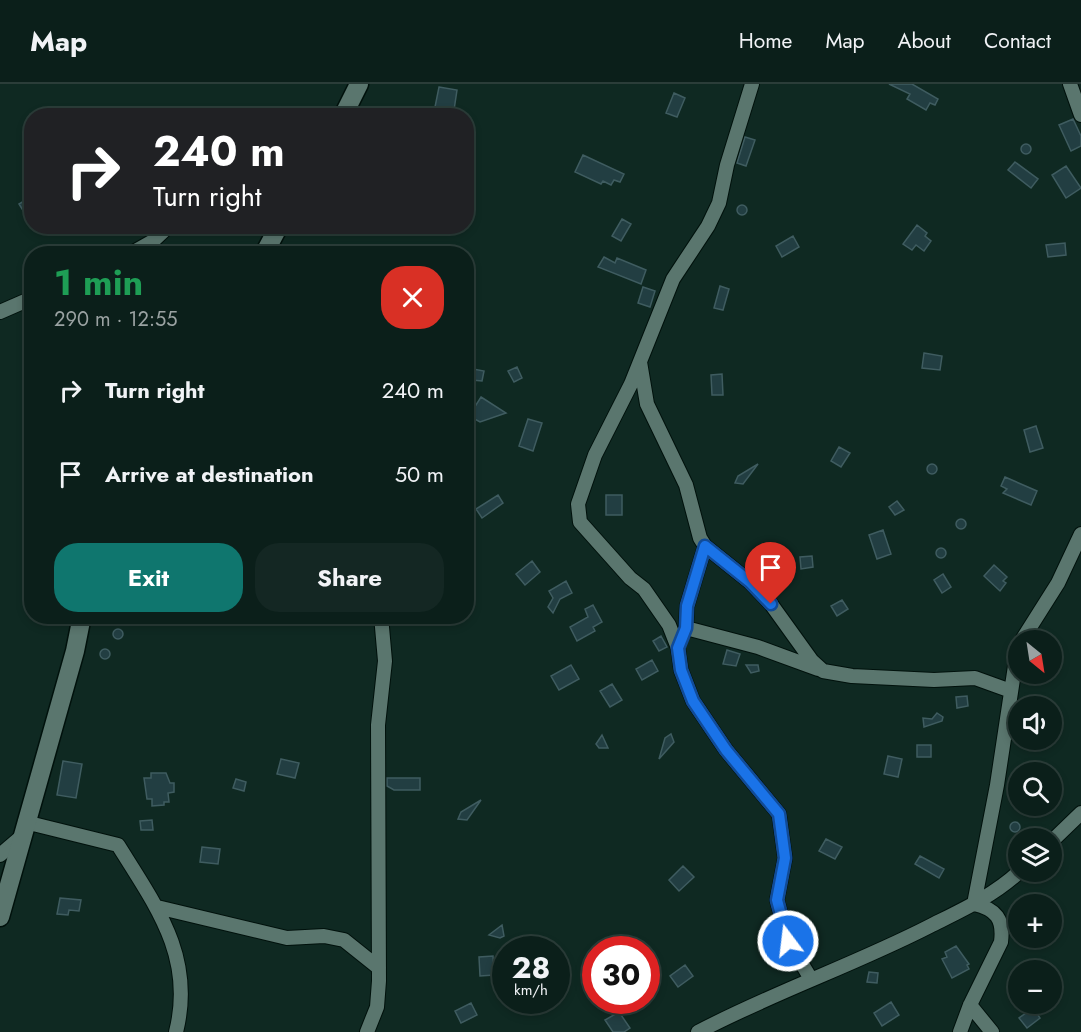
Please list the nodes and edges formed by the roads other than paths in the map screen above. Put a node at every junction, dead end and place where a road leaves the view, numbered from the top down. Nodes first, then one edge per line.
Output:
1 (359, 84) edge
2 (752, 84) edge
3 (1070, 84) edge
4 (347, 108) edge
5 (1081, 115) edge
6 (160, 234) edge
7 (144, 246) edge
8 (24, 302) edge
9 (0, 312) edge
10 (640, 360) junction
11 (1081, 534) edge
12 (705, 546) junction
13 (80, 624) edge
14 (382, 624) edge
15 (686, 628) junction
16 (1028, 630) edge
17 (678, 648) junction
18 (823, 671) junction
19 (1012, 684) edge
20 (1011, 691) junction
21 (1081, 813) edge
22 (23, 830) junction
23 (1062, 831) edge
24 (0, 855) edge
25 (1008, 882) edge
26 (974, 904) junction
27 (157, 907) junction
28 (0, 918) edge
29 (379, 968) junction
30 (811, 979) junction
31 (970, 1005) junction
32 (176, 1032) edge
33 (367, 1032) edge
34 (698, 1032) edge
35 (960, 1032) edge
36 (992, 1032) edge

1 - 4 street
2 - 10 street
3 - 5 street
6 - 7 street
8 - 9 street
10 - 12 street
10 - 17 street
11 - 16 street
12 - 15 street
12 - 18 street
13 - 22 street
14 - 29 street
15 - 17 street
15 - 18 street
17 - 30 street
18 - 20 street
19 - 20 street
20 - 26 street
21 - 23 street
22 - 24 street
22 - 27 street
22 - 28 street
25 - 26 street
26 - 30 street
26 - 31 street
27 - 29 street
27 - 32 street
29 - 33 street
30 - 34 street
31 - 35 street
31 - 36 street

